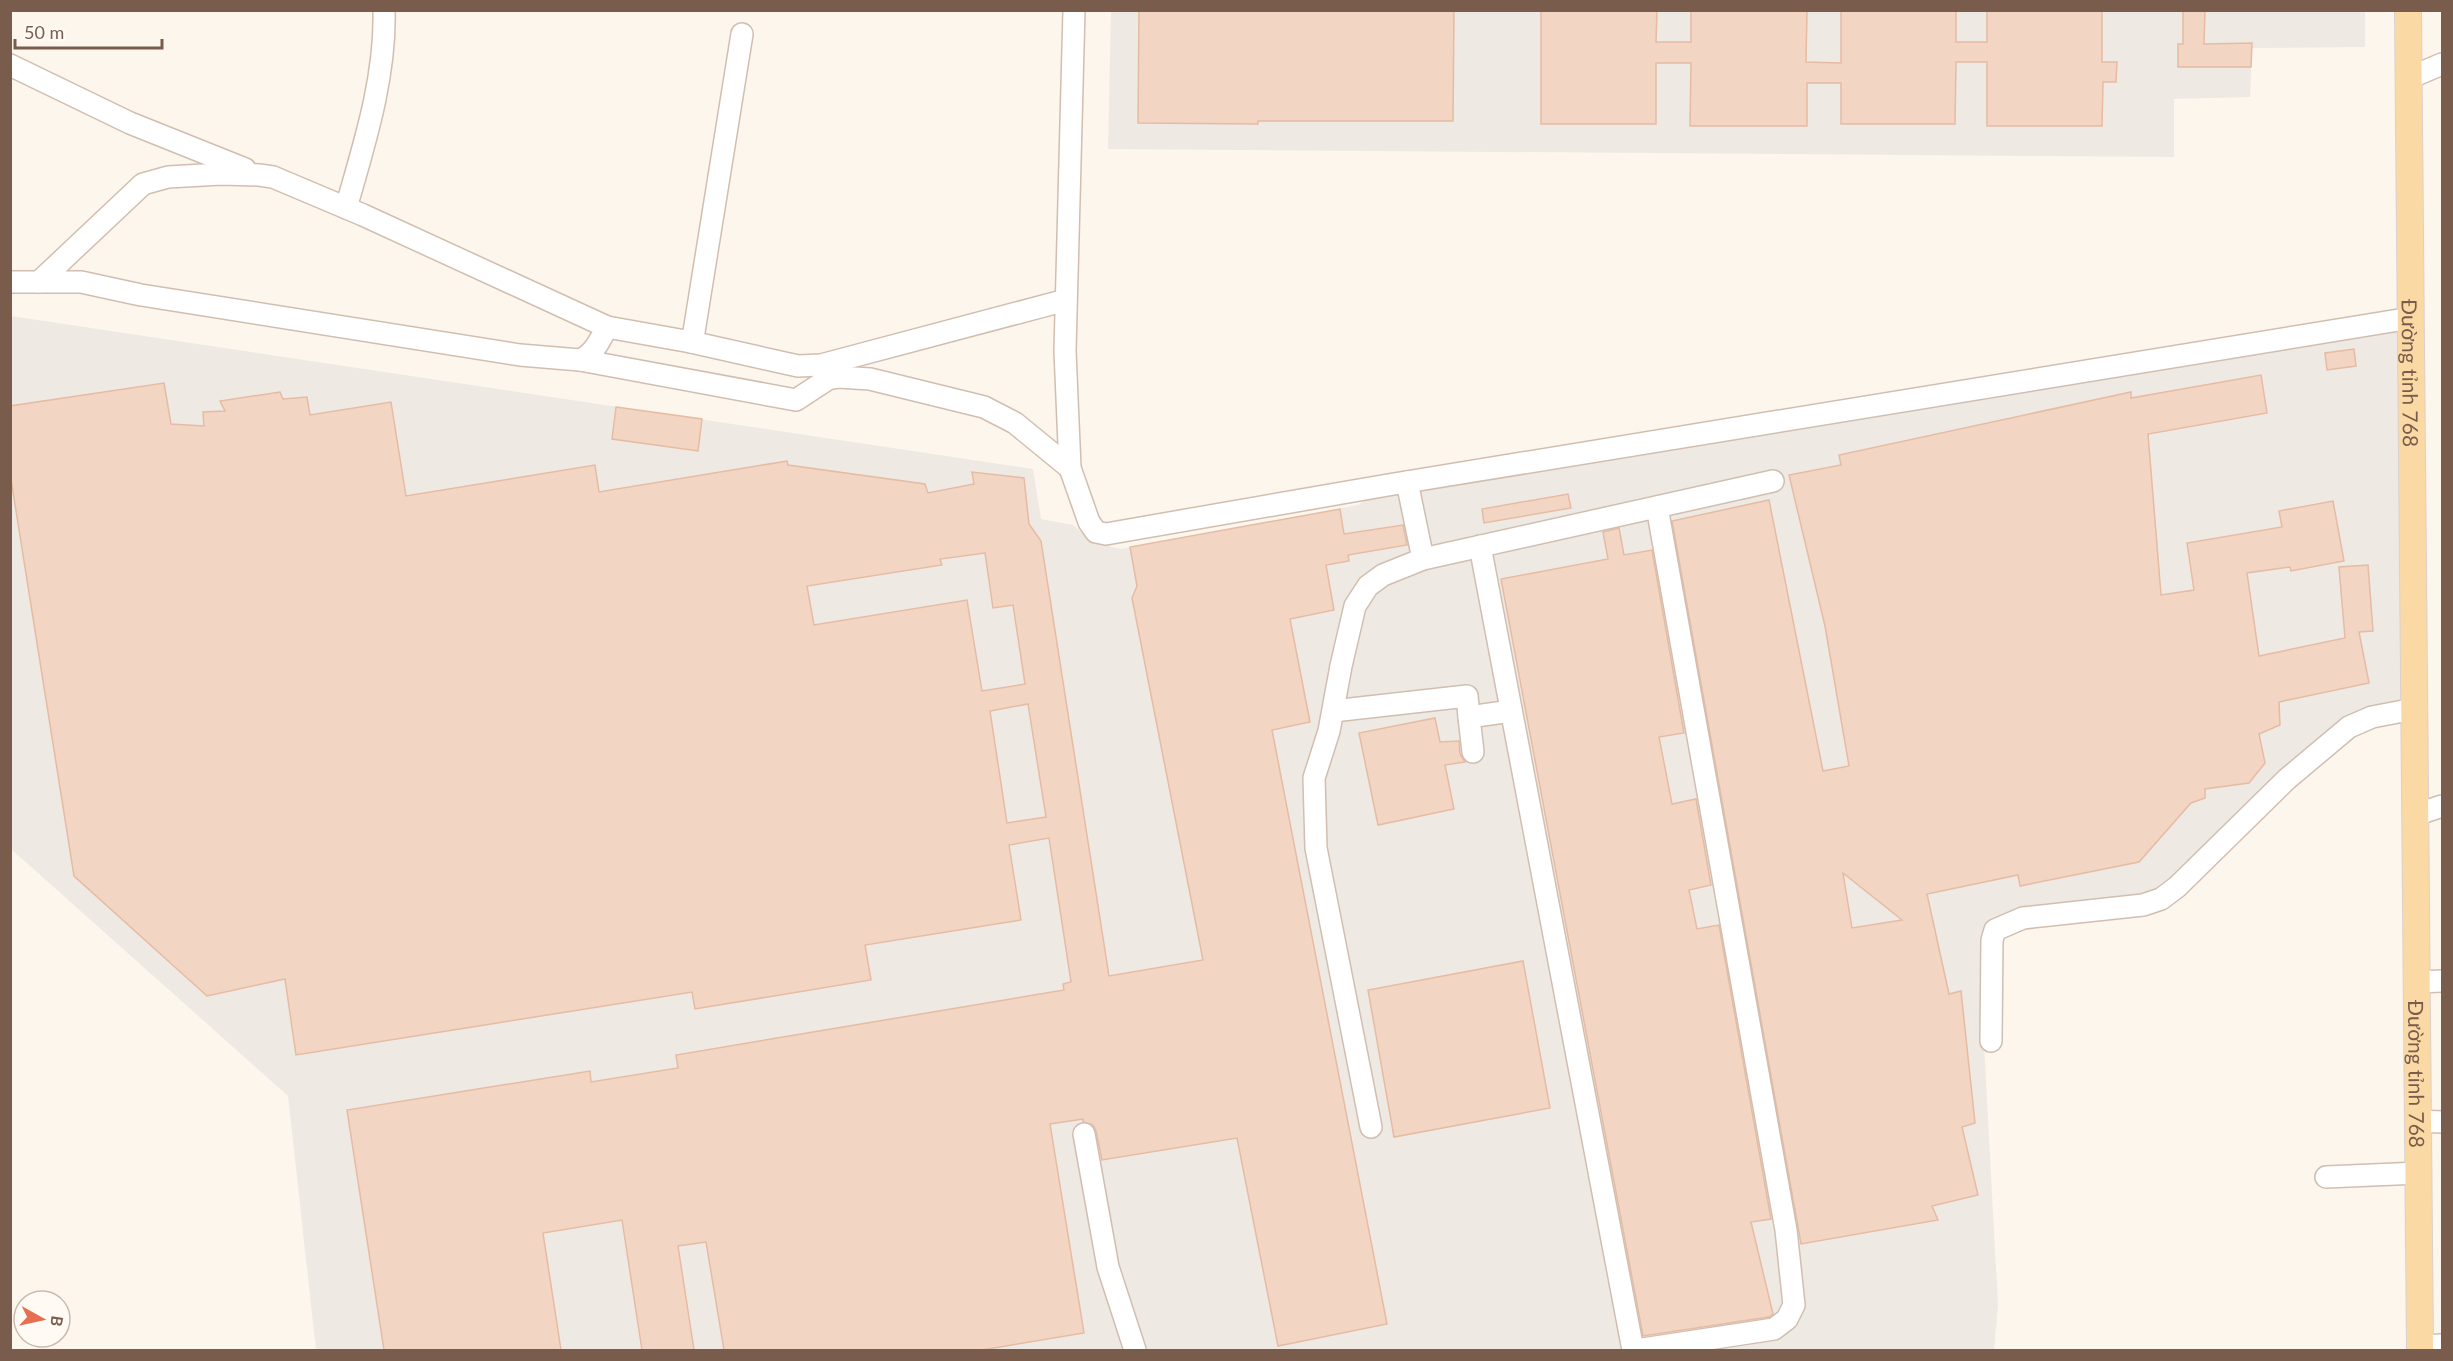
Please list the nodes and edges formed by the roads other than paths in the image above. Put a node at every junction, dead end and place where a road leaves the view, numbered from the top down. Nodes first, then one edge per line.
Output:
1 (384, 10) edge
2 (1074, 10) edge
3 (2408, 10) edge
4 (742, 34) dead end
5 (2442, 64) edge
6 (10, 65) edge
7 (2409, 78) junction
8 (259, 175) junction
9 (346, 208) junction
10 (10, 282) edge
11 (39, 282) junction
12 (1065, 300) junction
13 (2411, 318) junction
14 (607, 327) junction
15 (691, 342) junction
16 (580, 360) junction
17 (1070, 468) junction
18 (1773, 481) dead end
19 (1407, 483) junction
20 (1657, 507) junction
21 (1480, 546) junction
22 (1423, 558) junction
23 (1333, 711) junction
24 (1511, 711) junction
25 (1469, 717) junction
26 (2414, 722) junction
27 (1473, 752) dead end
28 (2415, 805) junction
29 (2442, 806) edge
30 (2442, 981) edge
31 (2417, 982) junction
32 (1991, 1041) dead end
33 (2430, 1121) edge
34 (1371, 1127) dead end
35 (1084, 1134) dead end
36 (2419, 1173) junction
37 (2326, 1177) dead end
38 (2428, 1347) edge
39 (1135, 1350) edge
40 (1634, 1350) edge

1 - 9 street
2 - 12 street
3 - 7 main road, Đường tỉnh 768
4 - 15 street
5 - 7 street
6 - 8 street
7 - 13 main road, Đường tỉnh 768
8 - 9 street
8 - 11 street
9 - 14 street
10 - 11 street
11 - 16 street
12 - 15 street
12 - 17 street
13 - 19 street
13 - 26 main road, Đường tỉnh 768
14 - 15 street
14 - 16 street
16 - 17 street
17 - 19 street
18 - 20 street
19 - 22 street
20 - 21 street
20 - 40 street
21 - 22 street
21 - 24 street
22 - 23 street
23 - 25 street
23 - 34 street
24 - 25 street
24 - 40 street
25 - 27 street
26 - 28 main road, Đường tỉnh 768
26 - 32 street
28 - 29 street
28 - 31 main road, Đường tỉnh 768
30 - 31 street
31 - 33 main road, Đường tỉnh 768
33 - 36 main road, Đường tỉnh 768
35 - 39 street
36 - 37 street
36 - 38 main road, Đường tỉnh 768

